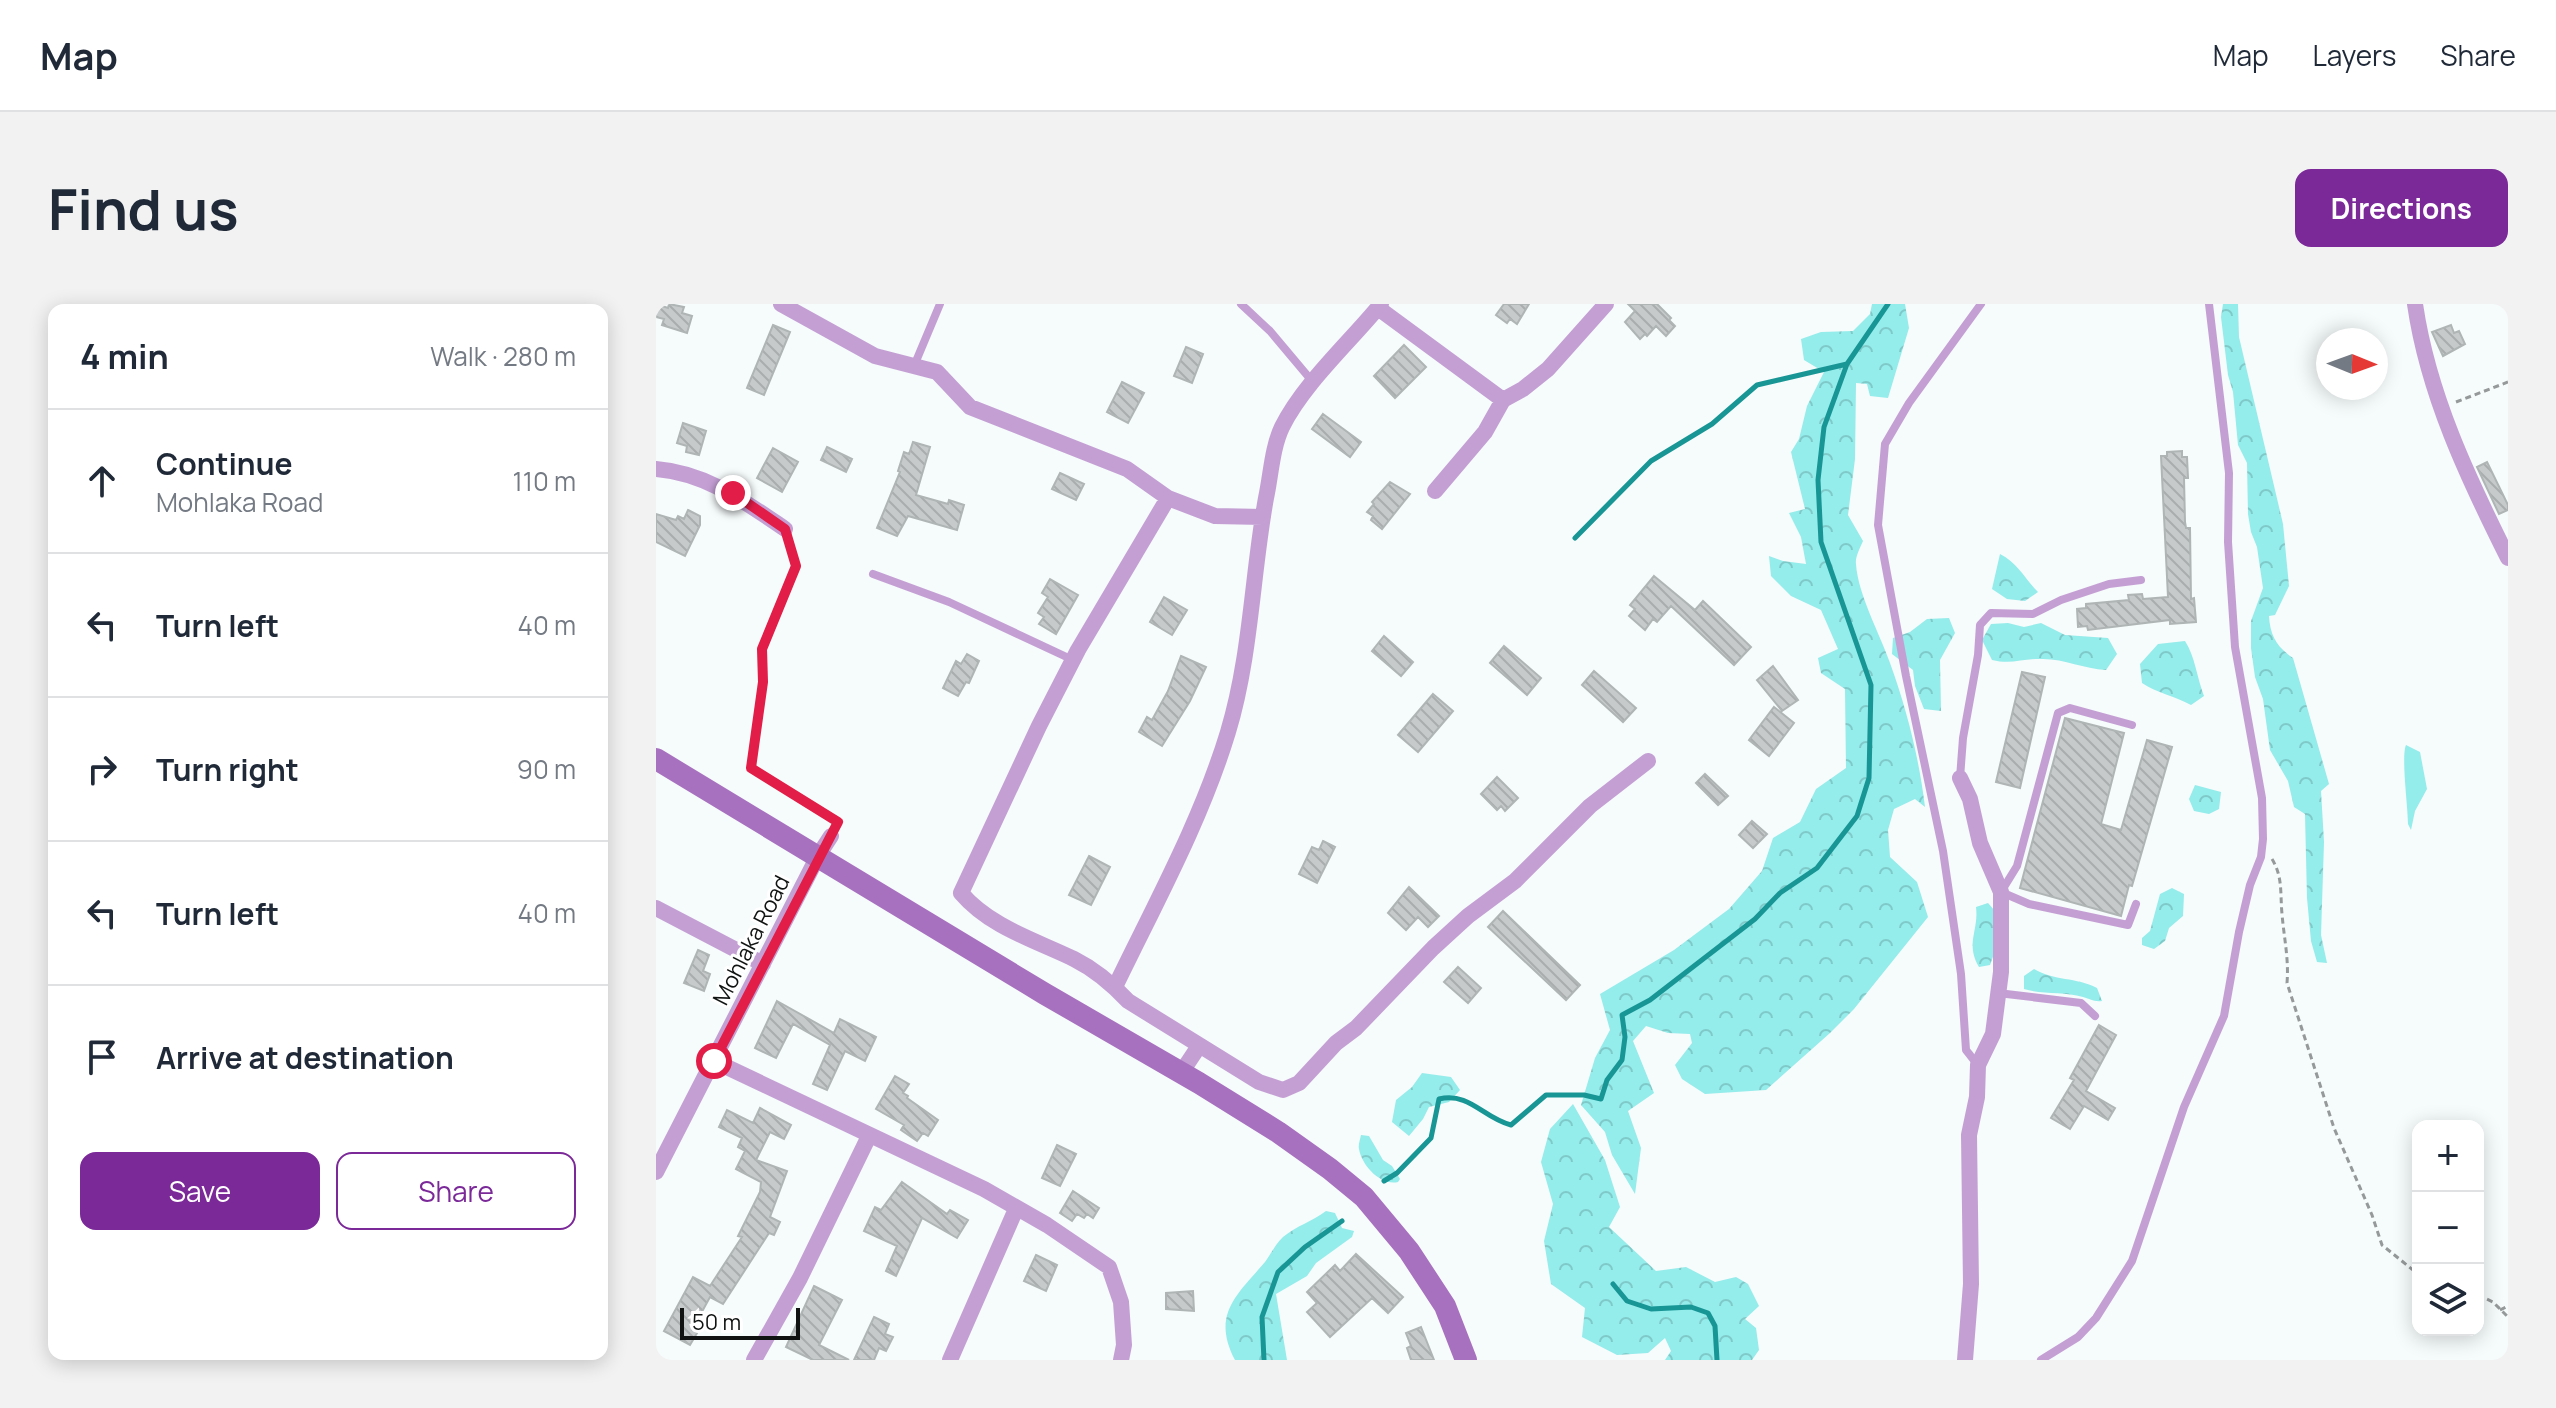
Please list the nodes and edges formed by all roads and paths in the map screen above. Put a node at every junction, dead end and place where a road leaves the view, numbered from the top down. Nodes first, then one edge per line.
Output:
1 (781, 304) edge
2 (940, 304) edge
3 (1241, 304) edge
4 (1606, 304) edge
5 (1981, 304) edge
6 (2209, 304) edge
7 (2415, 304) edge
8 (1380, 306) edge
9 (914, 366) junction
10 (1312, 381) junction
11 (2508, 382) edge
12 (1503, 400) junction
13 (2441, 407) junction
14 (656, 469) edge
15 (1435, 491) dead end
16 (1168, 498) junction
17 (1263, 517) junction
18 (785, 529) joint
19 (2508, 558) edge
20 (873, 574) dead end
21 (2141, 580) dead end
22 (1073, 660) junction
23 (2132, 725) dead end
24 (656, 759) edge
25 (1648, 761) dead end
26 (1960, 778) joint
27 (831, 836) joint
28 (818, 856) junction
29 (2261, 857) junction
30 (2001, 892) junction
31 (2136, 904) dead end
32 (656, 908) edge
33 (763, 964) junction
34 (1115, 987) junction
35 (1997, 993) junction
36 (2095, 1016) dead end
37 (1199, 1046) junction
38 (714, 1061) junction
39 (1978, 1065) junction
40 (1181, 1073) junction
41 (869, 1136) junction
42 (656, 1172) edge
43 (1016, 1209) junction
44 (2412, 1269) edge
45 (2484, 1299) edge
46 (2508, 1306) edge
47 (2500, 1310) junction
48 (2508, 1317) edge
49 (754, 1360) edge
50 (950, 1360) edge
51 (1121, 1360) edge
52 (1466, 1360) edge
53 (1965, 1360) edge
54 (2041, 1360) edge

1 - 9 street
2 - 9 lane
3 - 10 lane
4 - 12 street
5 - 39 lane
6 - 29 lane
7 - 13 street
8 - 10 street
8 - 12 street
9 - 16 street
10 - 17 street
11 - 13 path
12 - 15 street
13 - 19 street
14 - 18 street
16 - 17 street
16 - 22 street
17 - 34 street
18 - 27 path
20 - 22 lane
21 - 26 lane
22 - 34 street
23 - 30 lane
24 - 28 main road
25 - 37 street
26 - 30 street
27 - 28 street, Mohlaka Road
28 - 33 street, Mohlaka Road
28 - 40 main road
29 - 44 path
29 - 54 lane
30 - 31 lane
30 - 35 street
32 - 33 street
33 - 38 street, Mohlaka Road
34 - 37 street
35 - 36 lane
35 - 39 street
37 - 40 street
38 - 41 street
38 - 42 street, Mohlaka Road
39 - 53 street
40 - 52 main road
41 - 43 street
41 - 49 street
43 - 50 street
43 - 51 street
45 - 47 path
46 - 47 path
47 - 48 path

